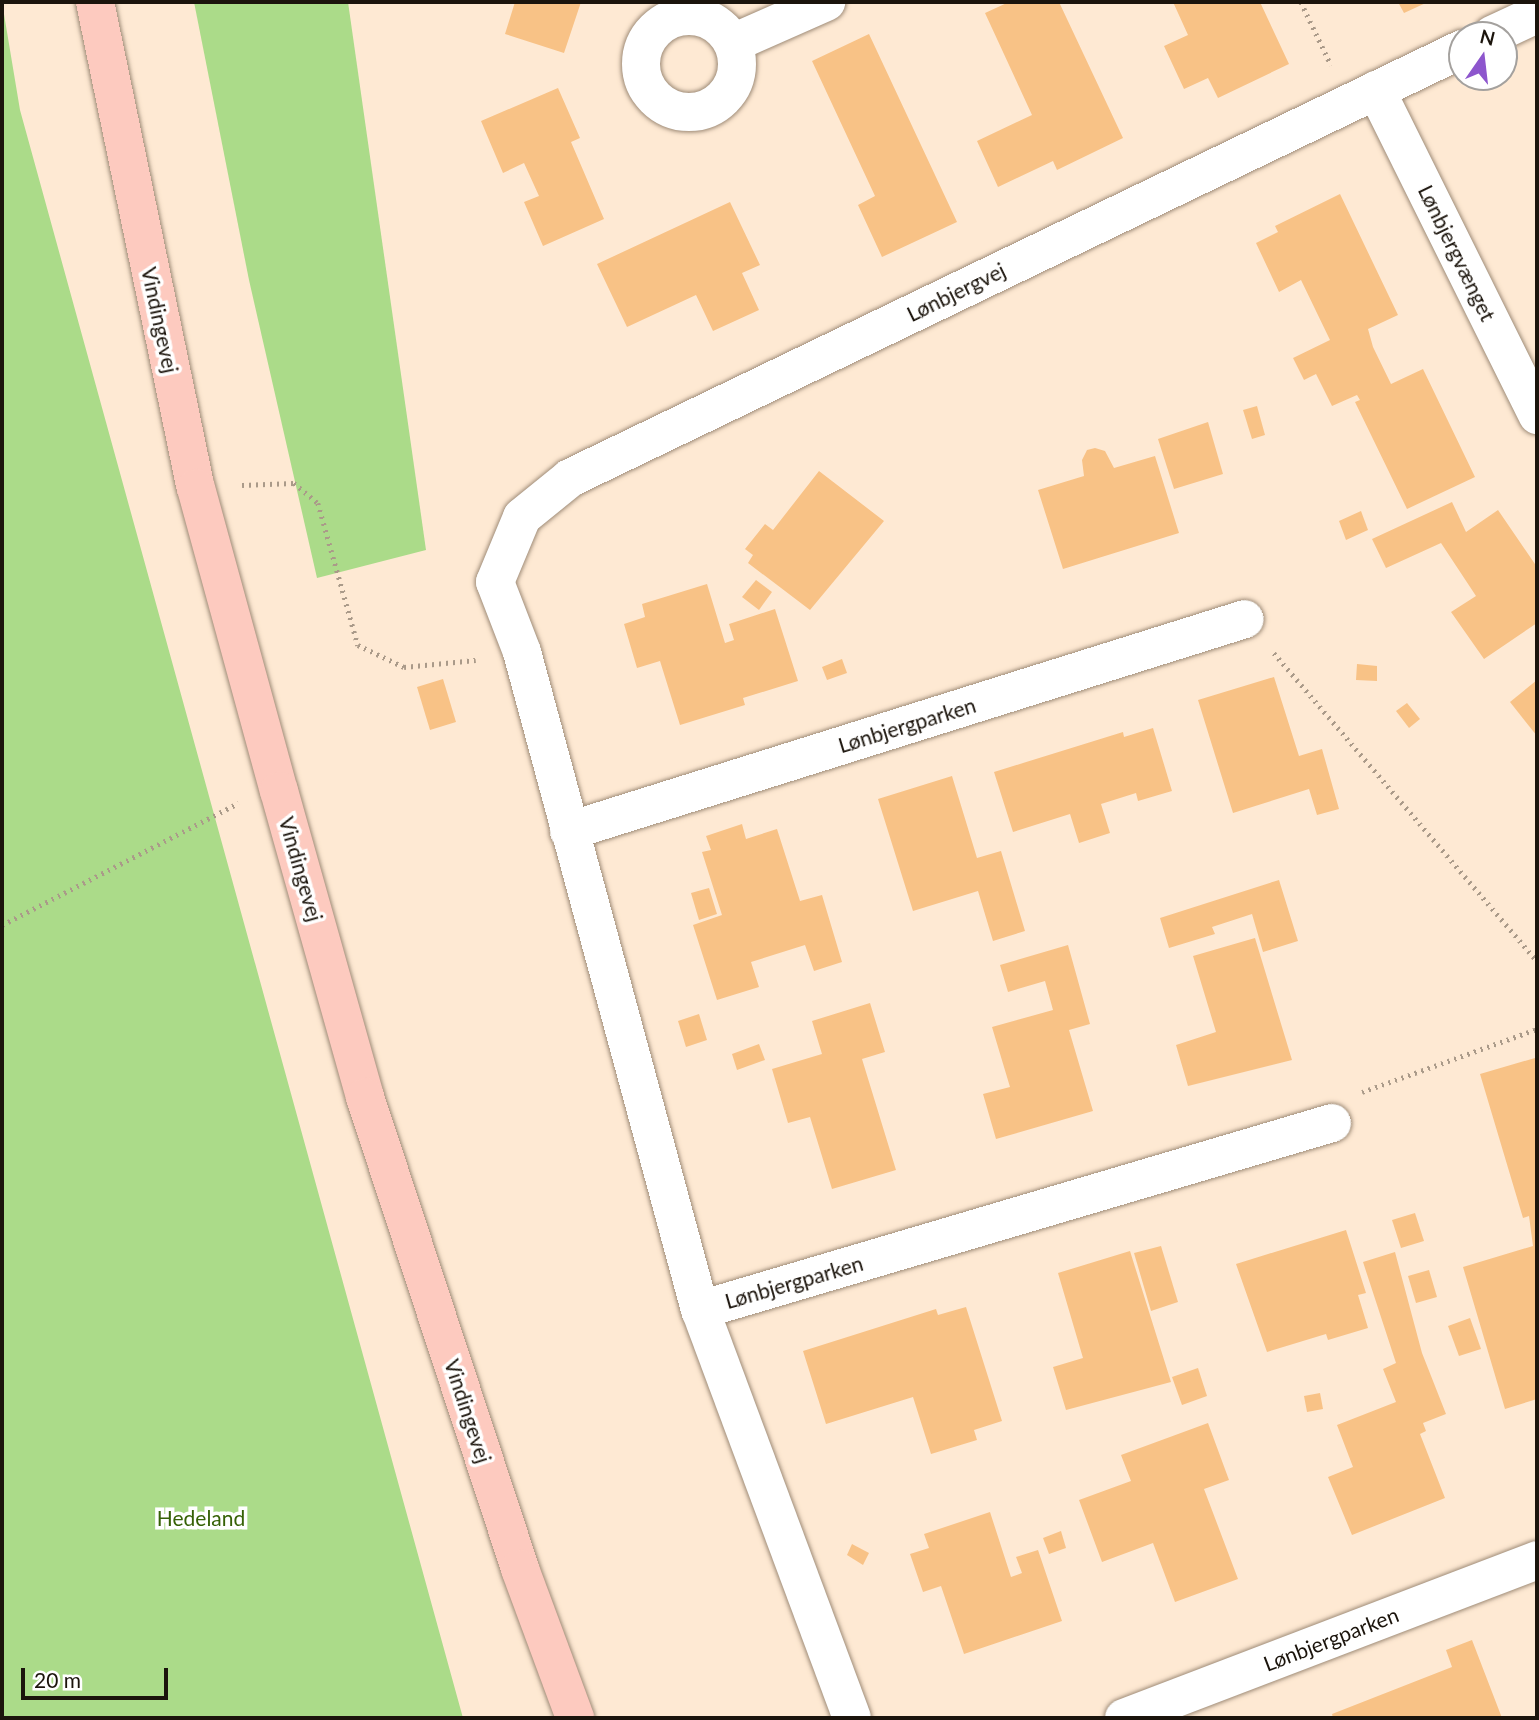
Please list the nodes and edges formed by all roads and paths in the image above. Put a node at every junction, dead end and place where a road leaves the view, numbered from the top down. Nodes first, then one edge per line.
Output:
1 (95, 2) edge
2 (826, 2) edge
3 (1301, 2) edge
4 (1537, 14) edge
5 (1518, 23) edge
6 (733, 43) dead end
7 (1448, 57) edge
8 (1363, 97) junction
9 (1537, 415) edge
10 (196, 488) junction
11 (495, 582) joint
12 (1245, 619) joint
13 (522, 652) junction
14 (279, 791) junction
15 (569, 831) junction
16 (2, 925) edge
17 (1537, 961) edge
18 (1537, 1029) edge
19 (1332, 1123) joint
20 (699, 1310) junction
21 (1537, 1560) edge
22 (575, 1718) edge
23 (852, 1718) edge
24 (1124, 1718) edge

1 - 10 main road, Vindingevej
2 - 6 street
3 - 8 path
4 - 5 street
7 - 8 street, Lønbjergvej
8 - 9 street, Lønbjergvænget
8 - 11 street, Lønbjergvej
10 - 13 path
10 - 14 main road, Vindingevej
11 - 13 street, Lønbjergparken
12 - 15 street, Lønbjergparken
12 - 17 path
13 - 15 street, Lønbjergparken
14 - 16 path
14 - 22 main road, Vindingevej
15 - 20 street, Lønbjergparken
18 - 19 path
19 - 20 street, Lønbjergparken
20 - 23 street, Lønbjergparken
21 - 24 street, Lønbjergparken

